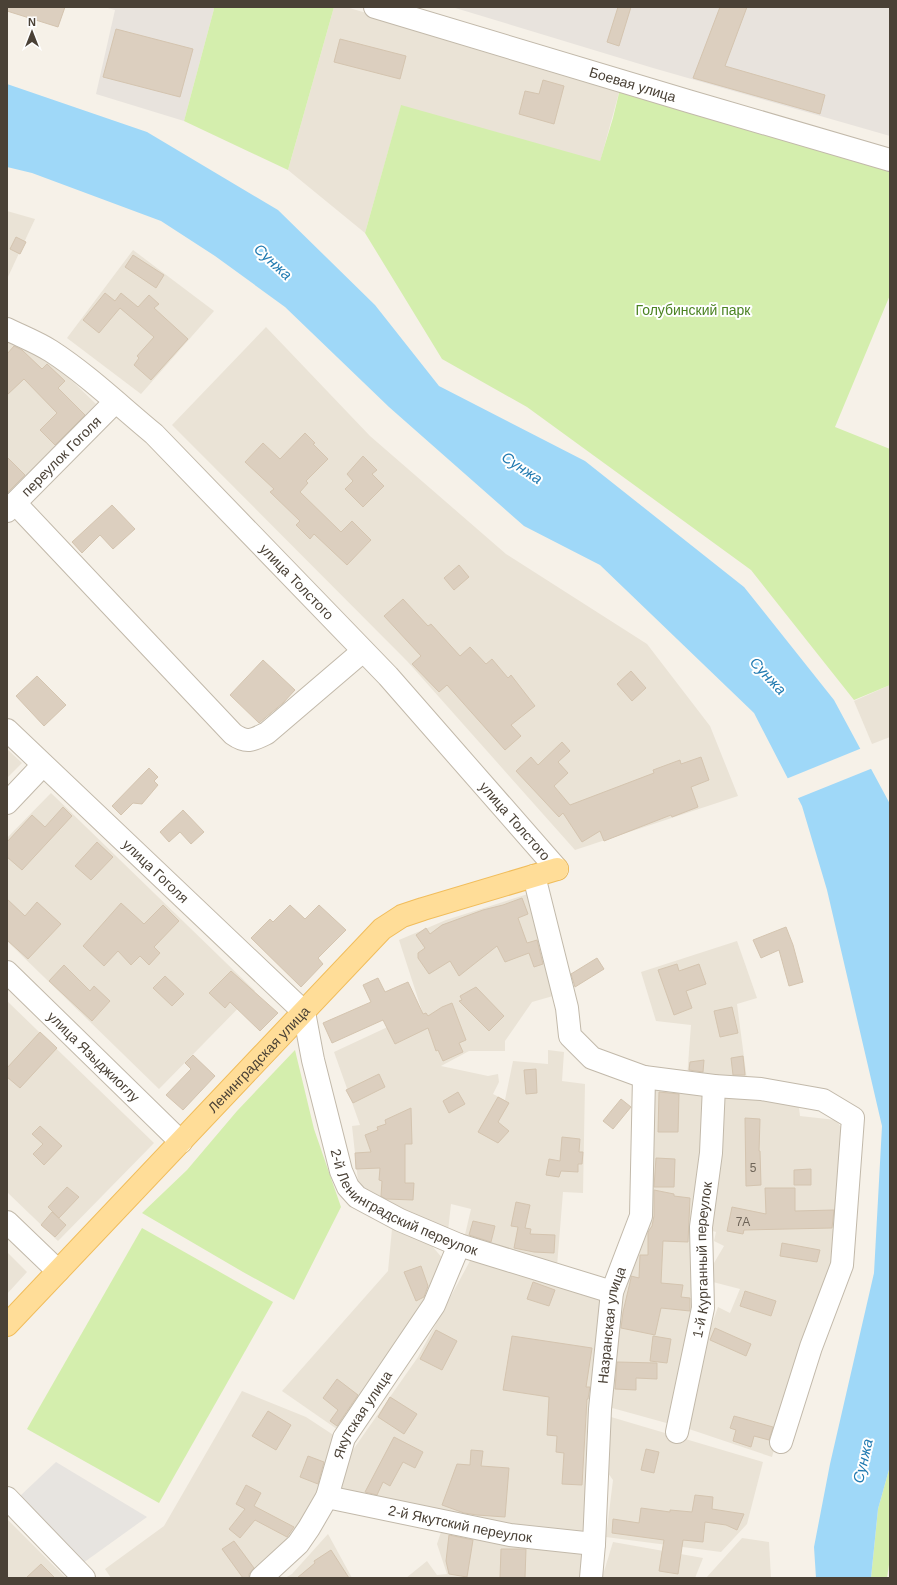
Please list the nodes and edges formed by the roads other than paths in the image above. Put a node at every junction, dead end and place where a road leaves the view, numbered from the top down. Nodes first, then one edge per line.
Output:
1 (375, 7) edge
2 (890, 160) edge
3 (7, 329) edge
4 (115, 402) junction
5 (11, 507) edge
6 (363, 651) junction
7 (7, 730) edge
8 (43, 765) junction
9 (7, 803) edge
10 (557, 869) joint
11 (534, 876) junction
12 (7, 972) edge
13 (304, 1012) junction
14 (644, 1077) junction
15 (714, 1086) junction
16 (180, 1142) junction
17 (7, 1222) edge
18 (459, 1245) junction
19 (58, 1271) junction
20 (612, 1292) junction
21 (7, 1324) edge
22 (678, 1432) dead end
23 (781, 1442) dead end
24 (327, 1497) junction
25 (7, 1498) edge
26 (594, 1544) junction
27 (84, 1578) edge
28 (261, 1578) edge
29 (591, 1578) edge

1 - 2 street, Боевая улица
3 - 4 street, улица Толстого
4 - 5 street, переулок Гоголя
4 - 6 street, улица Толстого
5 - 6 street
6 - 10 street, улица Толстого
7 - 8 street, улица Гоголя
8 - 9 street
8 - 13 street, улица Гоголя
10 - 11 main road, Ленинградская улица
11 - 13 main road, Ленинградская улица
11 - 14 street
12 - 16 street, улица Языджиоглу
13 - 16 main road, Ленинградская улица
13 - 18 street, 2-й Ленинградский переулок
14 - 15 street
14 - 20 street, Назранская улица
15 - 22 street, 1-й Курганный переулок
15 - 23 street
16 - 19 main road, Ленинградская улица
17 - 19 street
18 - 20 street, 2-й Ленинградский переулок
18 - 24 street, Якутская улица
19 - 21 main road, Ленинградская улица
20 - 26 street, Назранская улица
24 - 26 street, 2-й Якутский переулок
24 - 28 street, Якутская улица
25 - 27 street
26 - 29 street, Назранская улица

